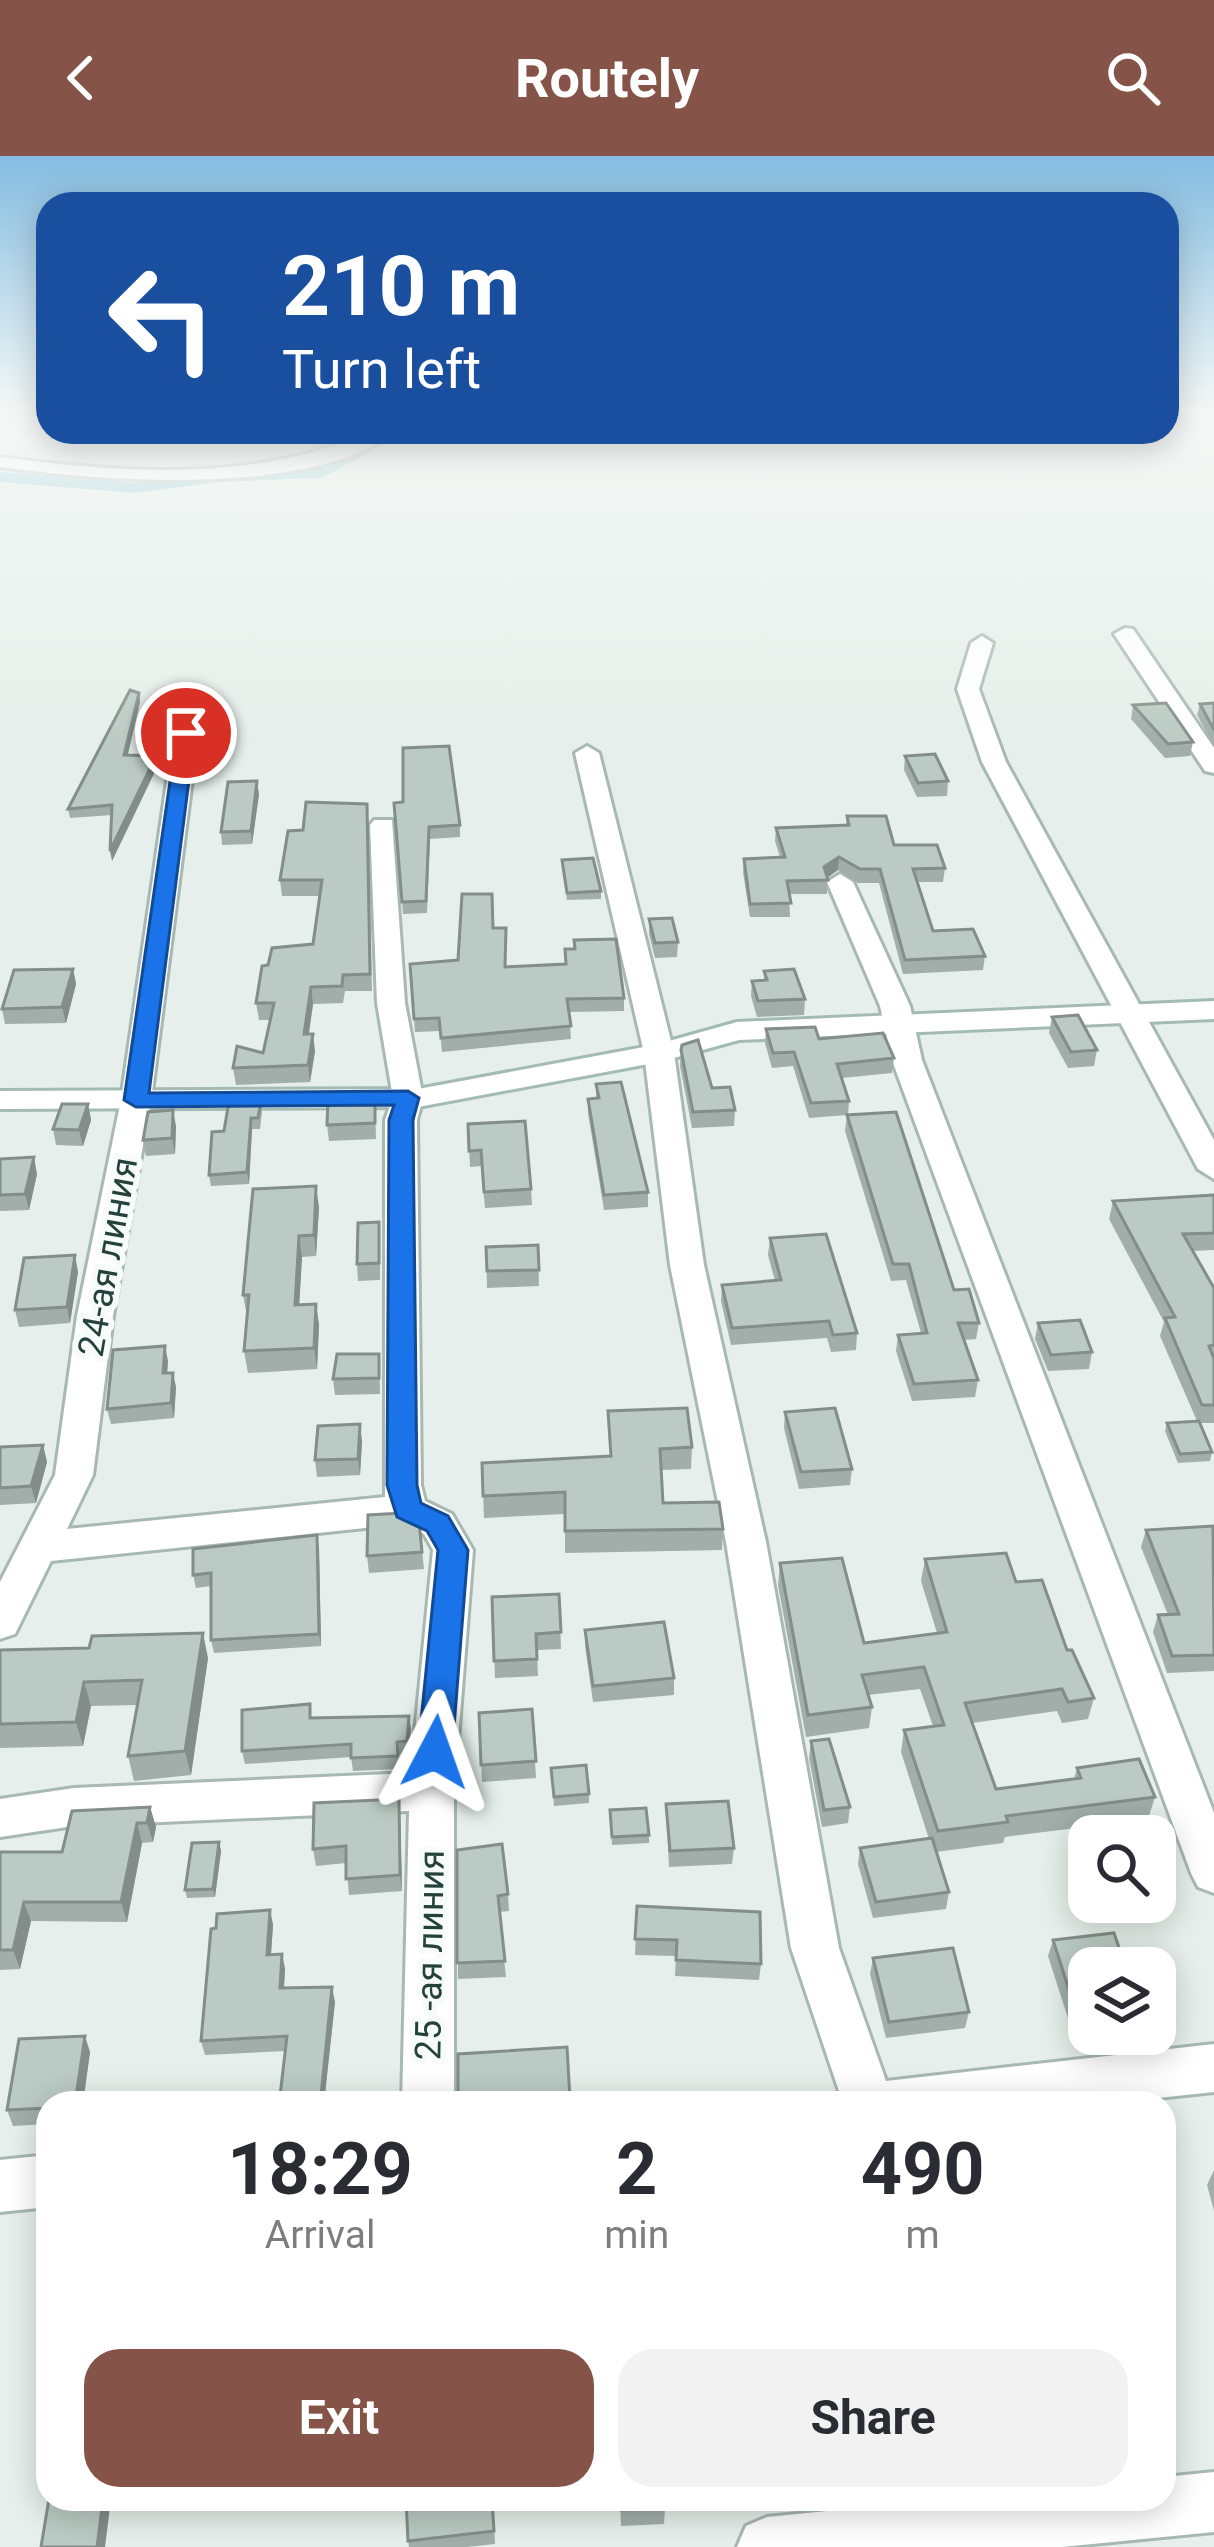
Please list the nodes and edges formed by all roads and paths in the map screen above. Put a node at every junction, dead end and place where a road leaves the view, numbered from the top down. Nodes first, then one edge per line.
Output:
1 (1126, 634) dead end
2 (982, 643) dead end
3 (186, 733) dead end
4 (587, 752) dead end
5 (1214, 766) edge
6 (382, 825) dead end
7 (840, 882) dead end
8 (1214, 1010) edge
9 (1128, 1013) junction
10 (896, 1026) junction
11 (659, 1053) junction
12 (408, 1098) junction
13 (0, 1100) edge
14 (136, 1100) junction
15 (1214, 1169) edge
16 (408, 1509) junction
17 (37, 1548) junction
18 (0, 1623) edge
19 (432, 1791) junction
20 (0, 1818) edge
21 (1214, 1873) edge
22 (1214, 2068) edge
23 (428, 2091) edge
24 (864, 2091) edge
25 (1002, 2091) edge
26 (36, 2182) edge
27 (0, 2186) edge
28 (1214, 2502) edge
29 (1176, 2504) edge
30 (1020, 2511) edge
31 (913, 2516) edge
32 (767, 2547) edge

1 - 5 street
2 - 9 street
3 - 14 street, 24-ая линия
4 - 11 street
6 - 12 street
7 - 10 street
8 - 9 street
9 - 10 street
9 - 15 street
10 - 11 street
10 - 21 street
11 - 12 street
11 - 24 street
12 - 14 street
12 - 16 street
13 - 14 street
14 - 17 street, 24-ая линия
16 - 17 street
16 - 19 street, 25 -ая линия
17 - 18 street, 24-ая линия
19 - 20 street
19 - 23 street, 25 -ая линия
22 - 25 street
26 - 27 street
28 - 29 street
30 - 31 street
31 - 32 street

